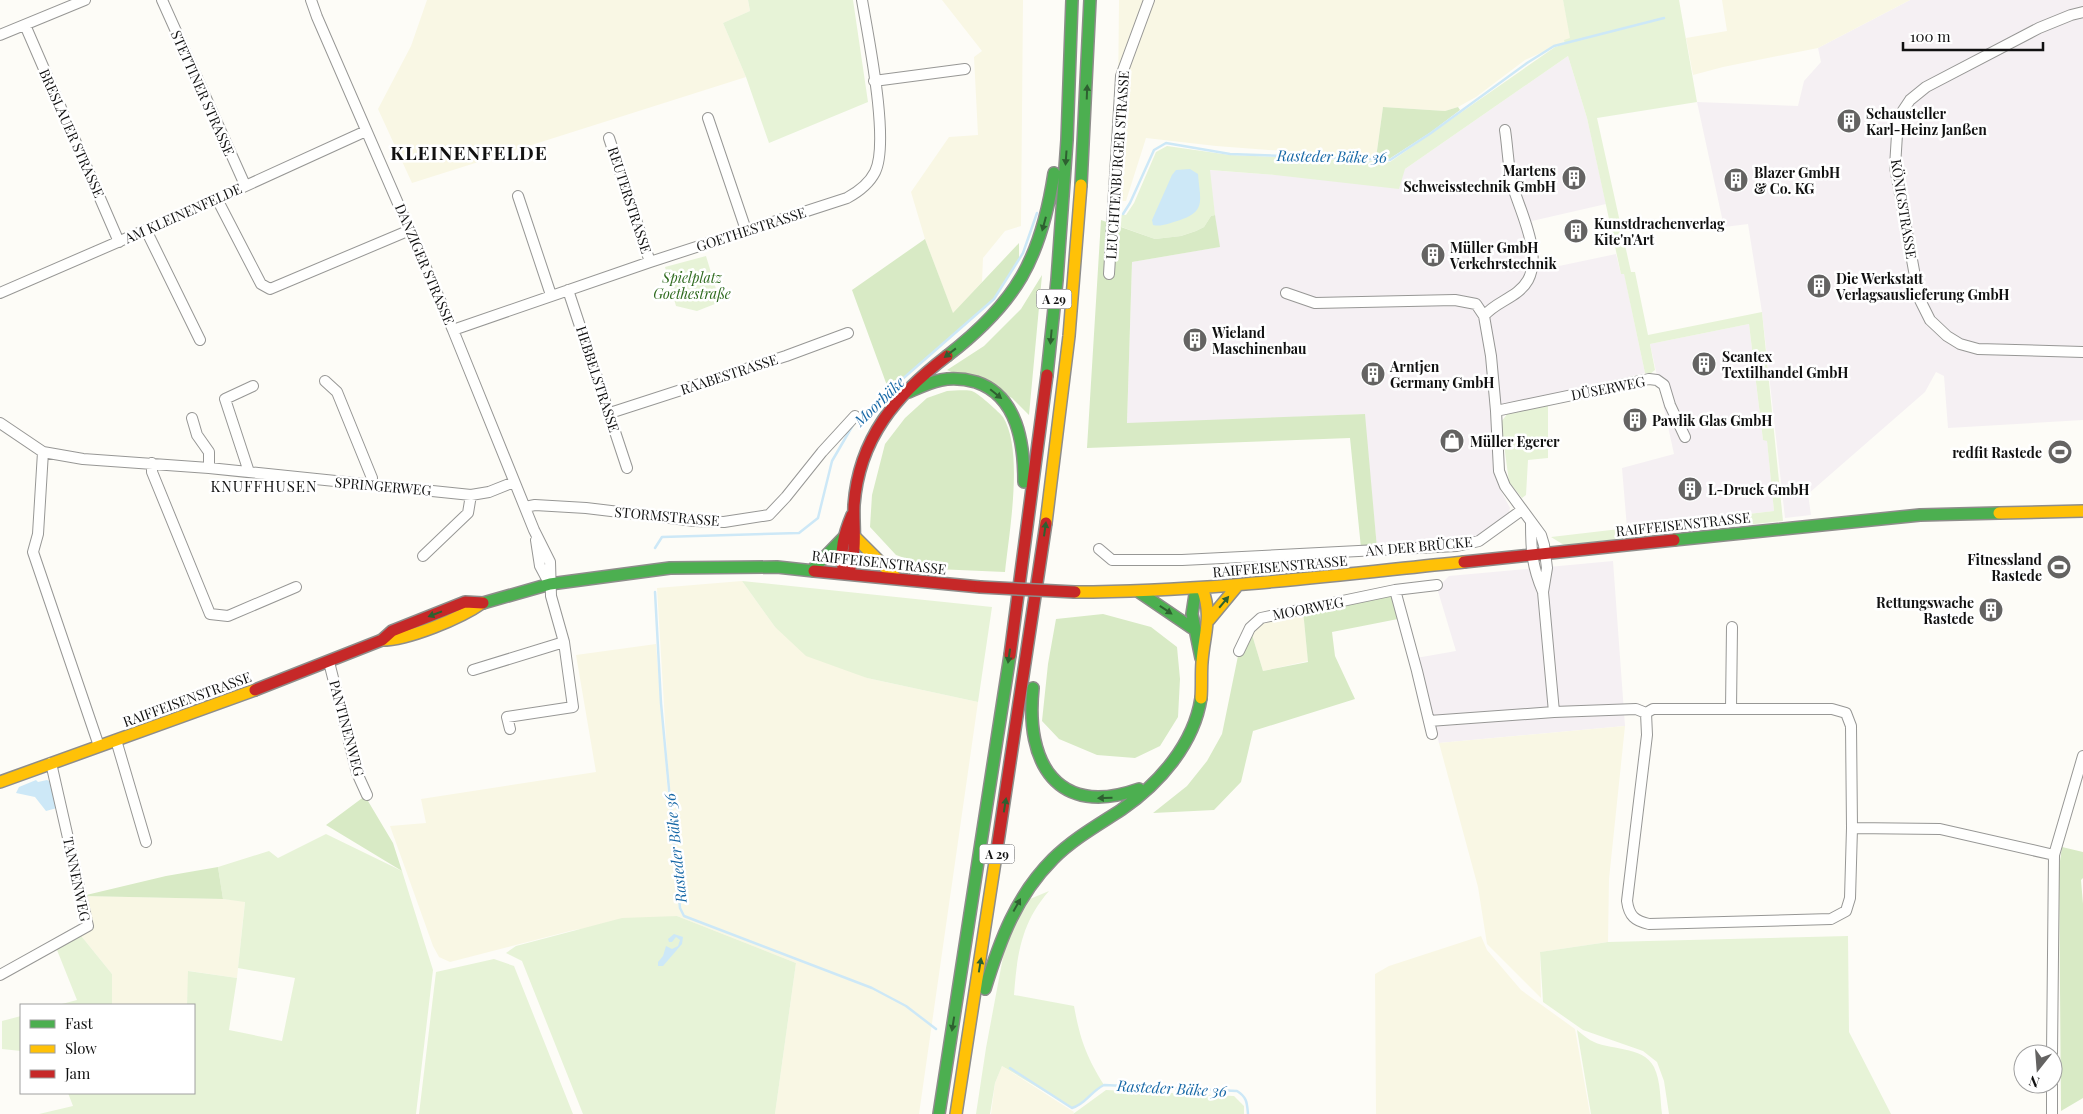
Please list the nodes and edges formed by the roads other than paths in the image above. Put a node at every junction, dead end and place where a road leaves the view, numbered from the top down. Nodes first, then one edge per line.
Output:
1 (85, 0) edge
2 (162, 0) edge
3 (312, 0) edge
4 (862, 0) edge
5 (1072, 0) edge
6 (1090, 0) edge
7 (1149, 0) edge
8 (2083, 12) edge
9 (1072, 22) junction
10 (25, 25) junction
11 (0, 35) edge
12 (965, 69) dead end
13 (874, 81) junction
14 (708, 118) dead end
15 (366, 130) junction
16 (1505, 130) dead end
17 (609, 138) dead end
18 (244, 185) junction
19 (518, 196) dead end
20 (217, 199) junction
21 (146, 230) junction
22 (410, 230) junction
23 (746, 230) junction
24 (119, 242) junction
25 (650, 262) junction
26 (1109, 274) dead end
27 (568, 290) junction
28 (0, 293) edge
29 (1286, 293) dead end
30 (551, 295) junction
31 (1484, 316) junction
32 (453, 330) junction
33 (848, 333) dead end
34 (200, 340) dead end
35 (2083, 352) edge
36 (325, 381) dead end
37 (254, 386) dead end
38 (902, 395) junction
39 (1496, 411) junction
40 (610, 414) junction
41 (854, 416) dead end
42 (192, 418) dead end
43 (0, 423) edge
44 (1685, 437) dead end
45 (43, 452) junction
46 (152, 463) junction
47 (209, 468) junction
48 (628, 468) dead end
49 (249, 472) junction
50 (514, 482) junction
51 (371, 485) junction
52 (471, 495) junction
53 (525, 507) junction
54 (1522, 510) junction
55 (2083, 511) edge
56 (853, 512) junction
57 (1531, 523) junction
58 (843, 538) junction
59 (856, 538) junction
60 (1099, 549) dead end
61 (1546, 555) junction
62 (424, 556) dead end
63 (1532, 556) junction
64 (812, 570) junction
65 (846, 573) junction
66 (1021, 574) junction
67 (896, 578) junction
68 (1039, 578) junction
69 (550, 584) junction
70 (1238, 585) junction
71 (1437, 585) dead end
72 (296, 587) dead end
73 (1199, 588) junction
74 (1394, 590) junction
75 (1139, 592) junction
76 (1543, 592) junction
77 (1209, 620) junction
78 (1732, 627) dead end
79 (1192, 628) junction
80 (564, 642) junction
81 (1239, 651) dead end
82 (329, 662) junction
83 (1202, 662) junction
84 (473, 670) dead end
85 (1731, 709) junction
86 (1554, 712) junction
87 (1646, 713) junction
88 (1429, 721) junction
89 (510, 729) dead end
90 (1432, 734) dead end
91 (116, 740) junction
92 (99, 746) junction
93 (2083, 756) edge
94 (51, 763) junction
95 (0, 782) edge
96 (1151, 784) junction
97 (367, 794) dead end
98 (1852, 828) junction
99 (146, 842) dead end
100 (2054, 855) junction
101 (0, 975) edge
102 (2052, 1044) edge
103 (2052, 1094) edge
104 (958, 1100) junction
105 (939, 1114) edge
106 (956, 1114) edge
107 (2052, 1114) edge

1 - 10 street
2 - 18 street, STETTINER STRASSE
3 - 15 street, DANZIGER STRASSE
4 - 13 street, GOETHESTRASSE
5 - 9 main road, A 29
68 -> 6 main road, A 29
7 - 26 street, LEUCHTENBURGER STRASSE
8 - 35 street, KÖNIGSTRASSE
9 -> 38 main road
9 -> 66 main road, A 29
10 - 11 street
10 - 24 street, BRESLAUER STRASSE
12 - 13 street
13 - 23 street, GOETHESTRASSE
14 - 23 street
15 - 18 street, AM KLEINENFELDE
15 - 22 street, DANZIGER STRASSE
16 - 31 street
17 - 25 street, REUTERSTRASSE
18 - 20 street, AM KLEINENFELDE
19 - 30 street
20 - 21 street, AM KLEINENFELDE
20 - 22 street
21 - 24 street, AM KLEINENFELDE
21 - 34 street
22 - 32 street, DANZIGER STRASSE
23 - 25 street, GOETHESTRASSE
24 - 28 street, AM KLEINENFELDE
25 - 27 street, GOETHESTRASSE
27 - 30 street, GOETHESTRASSE
27 - 40 street, HEBBELSTRASSE
29 - 31 street
30 - 32 street, GOETHESTRASSE
31 - 39 street
32 - 50 street, DANZIGER STRASSE
33 - 40 street, RAABESTRASSE
36 - 51 street
37 - 49 street
38 - 56 main road
38 -> 66 main road, A 29
39 - 44 street, DÜSERWEG
39 - 54 street
40 - 48 street, HEBBELSTRASSE
41 - 53 street, STORMSTRASSE
42 - 47 street
43 - 45 street, SPRINGERWEG
45 - 46 street, SPRINGERWEG
45 - 92 street
46 - 47 street, SPRINGERWEG
46 - 72 street
47 - 49 street, SPRINGERWEG
49 - 51 street, SPRINGERWEG
50 - 52 street, SPRINGERWEG
50 - 53 street, DANZIGER STRASSE
51 - 52 street, SPRINGERWEG
52 - 62 street
53 - 69 street, DANZIGER STRASSE
54 - 57 street
54 - 60 street, AN DER BRÜCKE
55 - 61 main road, RAIFFEISENSTRASSE
56 - 58 main road
56 - 59 main road
57 - 61 street
57 - 63 street
58 - 64 main road
58 - 65 main road
59 - 65 main road
59 - 67 main road
61 - 63 main road, RAIFFEISENSTRASSE
61 - 76 street
63 - 70 main road, RAIFFEISENSTRASSE
63 - 76 street
64 - 65 main road, RAIFFEISENSTRASSE
64 - 69 main road, RAIFFEISENSTRASSE
65 - 67 main road, RAIFFEISENSTRASSE
66 -> 105 main road, A 29
67 - 75 main road, RAIFFEISENSTRASSE, bridge
96 -> 68 main road, A 29
104 -> 68 main road, A 29
69 - 80 street, DANZIGER STRASSE
69 - 82 main road, RAIFFEISENSTRASSE
70 - 73 main road, RAIFFEISENSTRASSE
77 -> 70 main road
71 - 74 street, MOORWEG
73 - 75 main road, RAIFFEISENSTRASSE
73 - 77 main road
73 - 79 main road, A 29
74 - 81 street, MOORWEG
74 - 88 street
75 -> 79 main road
76 - 86 street
77 - 83 main road
78 - 85 street
79 - 83 main road, A 29
80 - 84 street
80 - 89 street, DANZIGER STRASSE
82 - 91 main road, RAIFFEISENSTRASSE
82 - 97 street, PANTINENWEG
83 - 96 main road, A 29
85 - 87 street
85 - 98 street
86 - 87 street
86 - 88 street
87 - 98 street
88 - 90 street
91 - 92 main road, RAIFFEISENSTRASSE
91 - 99 street
92 - 94 main road, RAIFFEISENSTRASSE
93 - 100 street
94 - 95 main road, RAIFFEISENSTRASSE
94 - 101 street, TANNENWEG
104 -> 96 main road
98 - 100 street
100 - 102 street
103 - 107 street
104 - 106 main road, A 29

